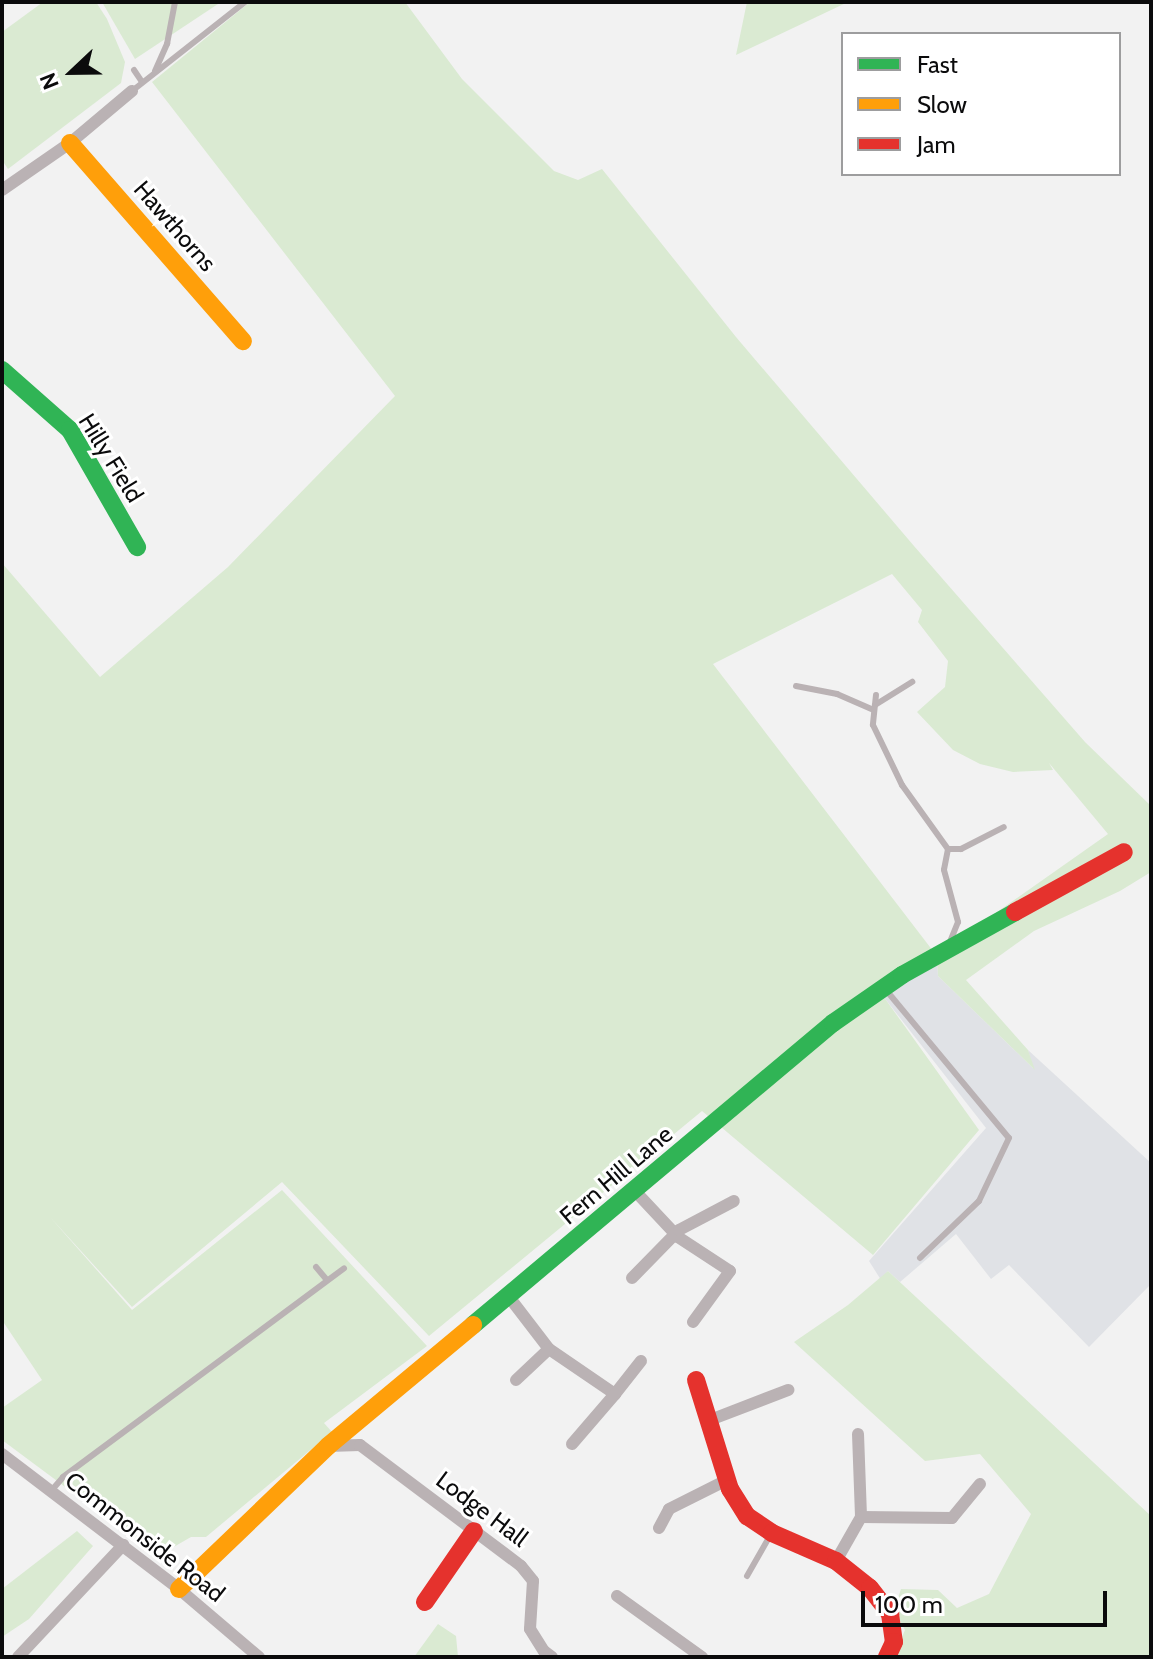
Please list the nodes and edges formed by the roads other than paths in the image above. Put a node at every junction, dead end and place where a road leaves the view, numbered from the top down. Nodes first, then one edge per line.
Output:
1 (175, 2) edge
2 (245, 2) edge
3 (134, 70) dead end
4 (154, 73) junction
5 (142, 82) junction
6 (132, 91) joint
7 (70, 143) junction
8 (2, 172) edge
9 (7, 186) edge
10 (243, 341) dead end
11 (2, 370) edge
12 (137, 547) dead end
13 (912, 682) dead end
14 (796, 686) dead end
15 (876, 695) dead end
16 (874, 707) junction
17 (1004, 827) dead end
18 (948, 849) junction
19 (1124, 852) dead end
20 (946, 950) junction
21 (884, 987) junction
22 (635, 1191) junction
23 (734, 1201) dead end
24 (676, 1234) junction
25 (920, 1258) dead end
26 (316, 1267) dead end
27 (344, 1268) dead end
28 (632, 1278) dead end
29 (327, 1280) junction
30 (509, 1297) junction
31 (693, 1322) dead end
32 (549, 1349) junction
33 (641, 1361) dead end
34 (516, 1380) dead end
35 (696, 1380) dead end
36 (788, 1390) dead end
37 (615, 1394) junction
38 (710, 1420) junction
39 (858, 1434) dead end
40 (572, 1444) dead end
41 (328, 1446) junction
42 (2, 1454) edge
43 (727, 1480) junction
44 (980, 1484) dead end
45 (51, 1491) junction
46 (861, 1517) junction
47 (659, 1528) dead end
48 (474, 1531) junction
49 (772, 1533) junction
50 (123, 1545) junction
51 (836, 1561) junction
52 (747, 1576) dead end
53 (179, 1589) junction
54 (617, 1596) dead end
55 (425, 1602) dead end
56 (682, 1651) edge
57 (18, 1657) edge
58 (259, 1657) edge
59 (552, 1657) edge
60 (702, 1657) edge
61 (887, 1657) edge

1 - 4 lane
2 - 4 lane
3 - 5 lane
4 - 5 lane
5 - 6 lane
6 - 7 street
7 - 9 street
7 - 10 street, Hawthorns
8 - 9 street
11 - 12 street, Hilly Field
13 - 16 lane
14 - 16 lane
15 - 16 lane
16 - 18 lane
17 - 18 lane
18 - 20 lane
19 - 20 street, Fern Hill Lane
20 - 21 street, Fern Hill Lane
21 - 22 street, Fern Hill Lane
21 - 25 lane
22 - 24 street
22 - 30 street, Fern Hill Lane
23 - 24 street
24 - 28 street
24 - 31 street
26 - 29 lane
27 - 29 lane
29 - 45 lane
30 - 32 street
30 - 41 street, Fern Hill Lane
32 - 34 street
32 - 37 street
33 - 37 street
35 - 38 street
36 - 38 street
37 - 40 street
38 - 43 street
39 - 46 street
41 - 48 street, Lodge Hall
41 - 53 street, Fern Hill Lane
42 - 45 street, Commonside Road
43 - 47 street
43 - 49 street
44 - 46 street
45 - 50 street, Commonside Road
46 - 51 street
48 - 55 street
48 - 59 street, Lodge Hall
49 - 51 street
49 - 52 lane
50 - 53 street, Commonside Road
50 - 57 street
51 - 61 street
53 - 58 street, Commonside Road
54 - 56 street
56 - 60 street

